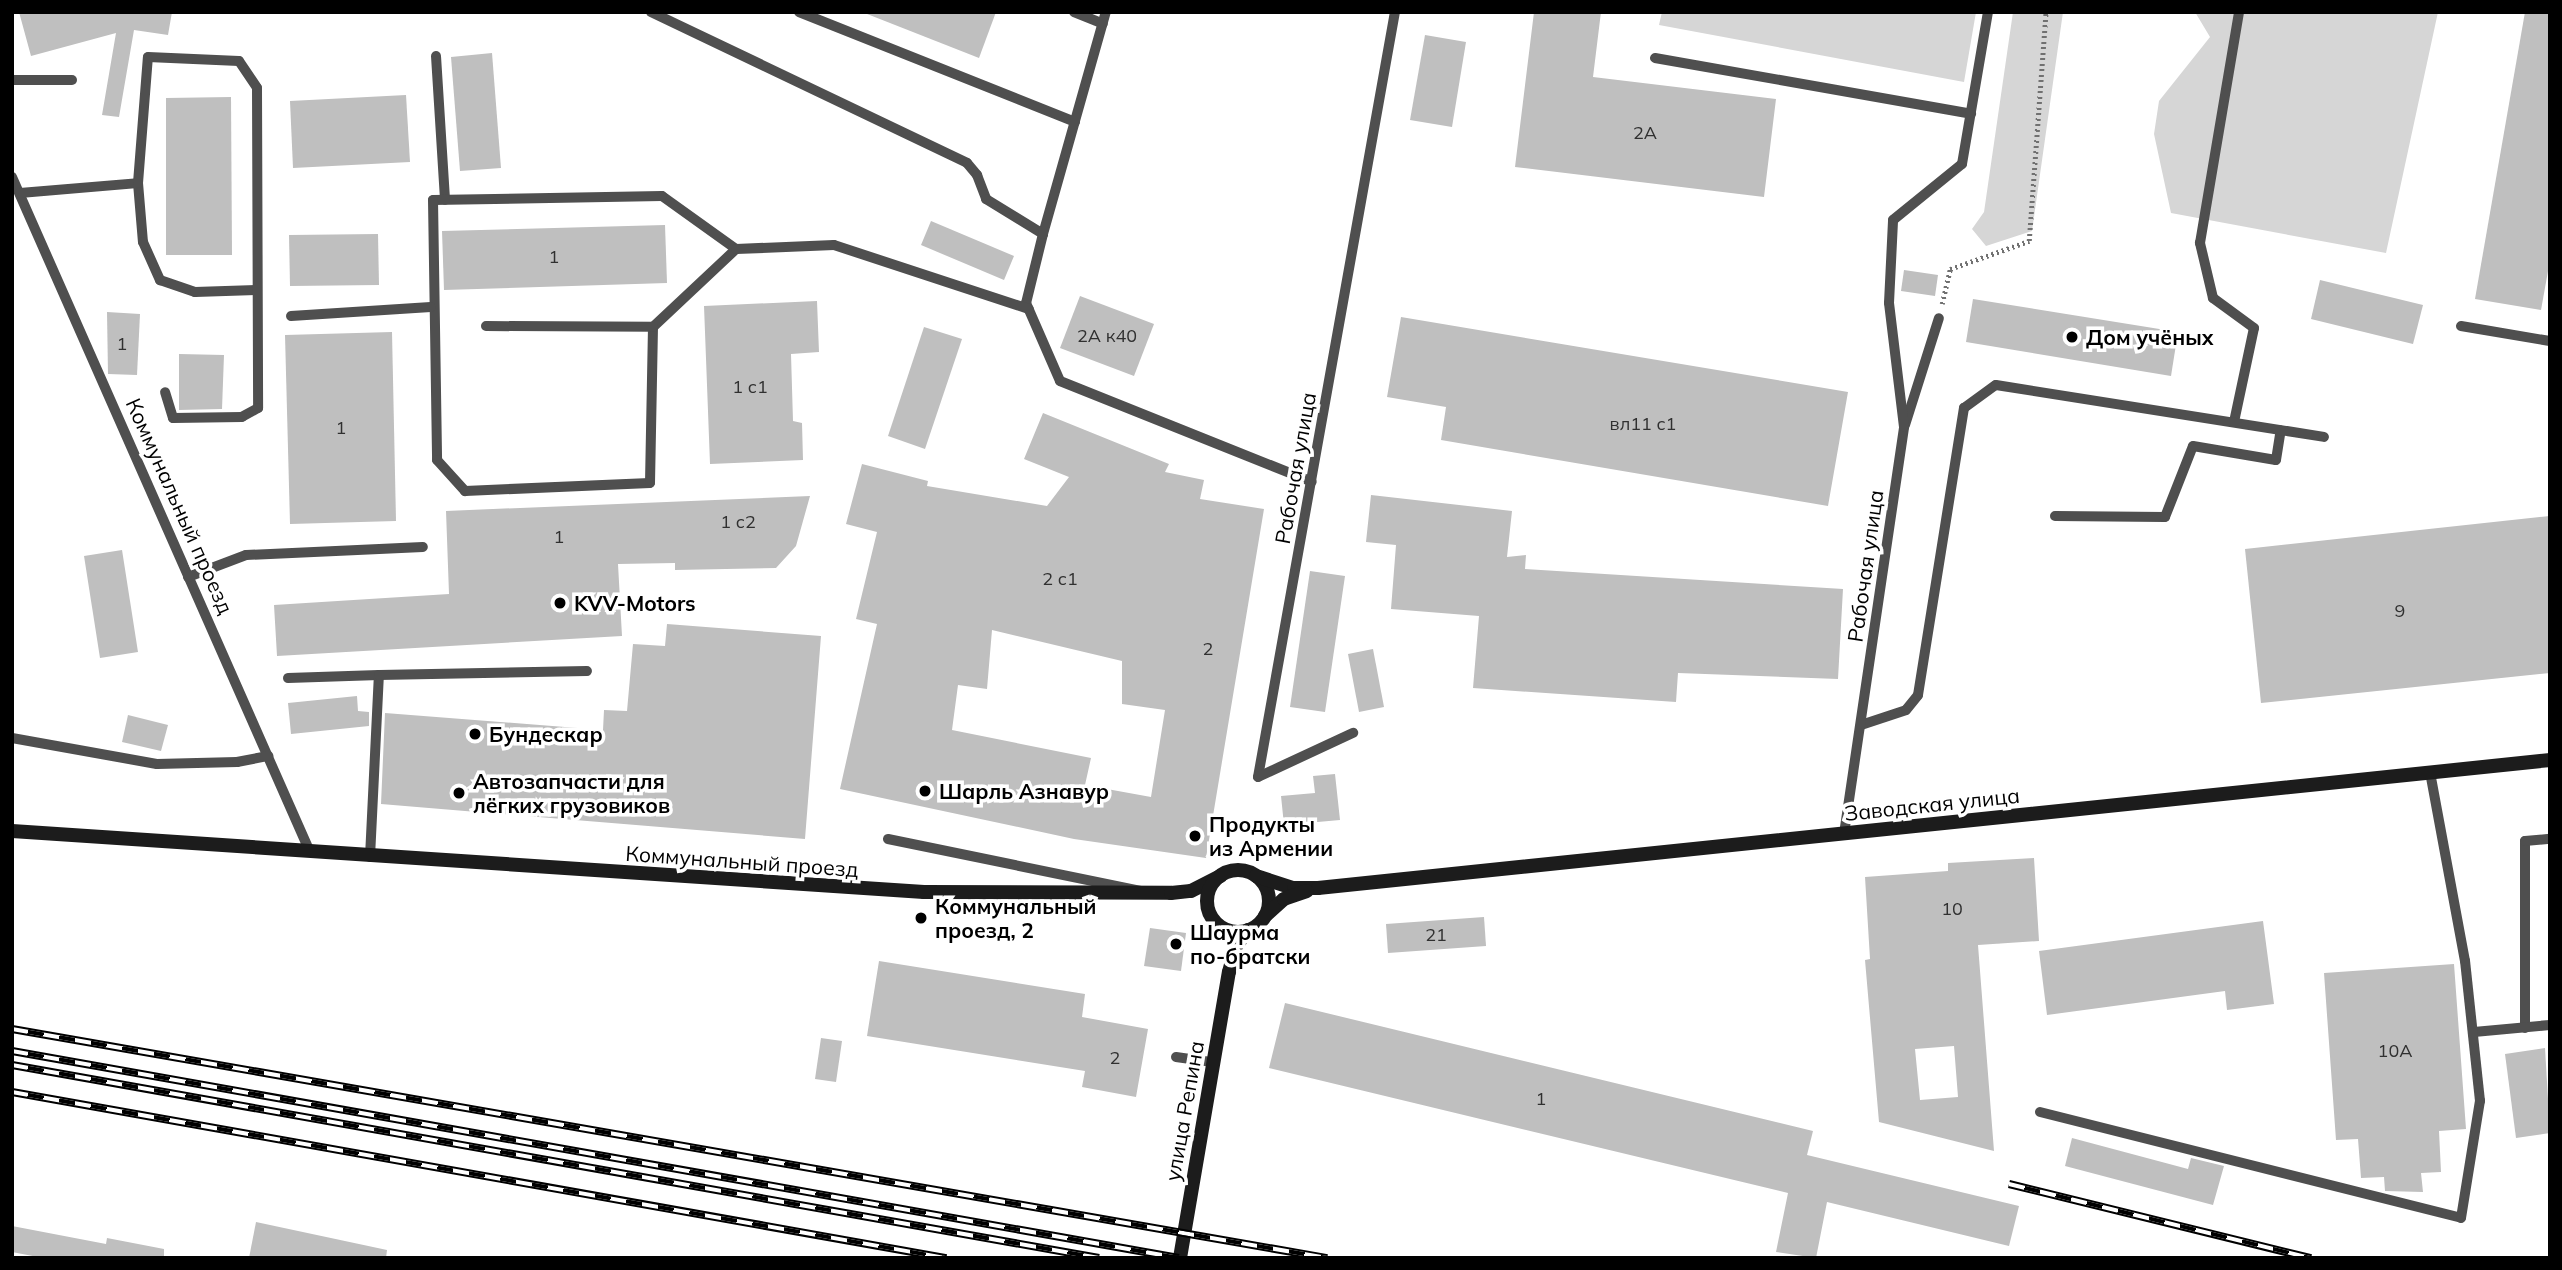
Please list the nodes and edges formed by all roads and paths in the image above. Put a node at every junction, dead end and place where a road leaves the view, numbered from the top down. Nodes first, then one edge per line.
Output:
1 (651, 12) edge
2 (799, 12) edge
3 (1074, 12) edge
4 (1395, 12) edge
5 (1988, 12) edge
6 (2046, 12) edge
7 (2239, 12) edge
8 (1104, 18) edge
9 (436, 55) dead end
10 (1655, 58) dead end
11 (12, 80) edge
12 (72, 80) dead end
13 (1971, 114) junction
14 (1075, 121) junction
15 (12, 177) edge
16 (138, 183) junction
17 (20, 193) junction
18 (445, 200) junction
19 (1043, 234) junction
20 (736, 249) junction
21 (256, 290) junction
22 (431, 307) junction
23 (1029, 309) junction
24 (291, 316) dead end
25 (1939, 318) joint
26 (486, 326) dead end
27 (2461, 326) dead end
28 (653, 327) junction
29 (2550, 341) edge
30 (165, 393) dead end
31 (2234, 422) junction
32 (1904, 428) junction
33 (2281, 430) junction
34 (2324, 437) dead end
35 (1312, 482) junction
36 (2055, 516) dead end
37 (423, 547) dead end
38 (188, 577) junction
39 (587, 671) dead end
40 (379, 675) junction
41 (288, 678) dead end
42 (1861, 725) junction
43 (1353, 733) dead end
44 (12, 738) edge
45 (268, 757) junction
46 (2550, 760) edge
47 (2430, 773) junction
48 (12, 831) edge
49 (1844, 834) junction
50 (888, 839) dead end
51 (2550, 839) edge
52 (310, 852) junction
53 (370, 857) junction
54 (1220, 876) junction
55 (1256, 876) junction
56 (1318, 888) junction
57 (1171, 893) junction
58 (1148, 894) junction
59 (1263, 918) junction
60 (1217, 922) junction
61 (1248, 930) junction
62 (1229, 972) junction
63 (2550, 1025) edge
64 (2525, 1028) junction
65 (2474, 1032) junction
66 (1177, 1058) dead end
67 (1213, 1062) junction
68 (2040, 1112) dead end
69 (1180, 1258) edge

1 - 19 lane
2 - 14 lane
3 - 8 lane
4 - 35 lane, Рабочая улица
5 - 13 lane, Рабочая улица
6 - 25 path
7 - 31 lane
8 - 14 lane
9 - 18 lane
10 - 13 lane
11 - 12 lane
13 - 32 lane, Рабочая улица
14 - 19 lane
15 - 17 lane, Коммунальный проезд
16 - 17 lane
16 - 21 lane
16 - 21 lane
17 - 38 lane, Коммунальный проезд
18 - 20 lane
18 - 22 lane
19 - 23 lane
20 - 23 lane
20 - 28 lane
21 - 30 lane
22 - 24 lane
22 - 28 lane
23 - 35 lane
25 - 32 lane
26 - 28 lane
27 - 29 lane
31 - 33 lane
31 - 42 lane
32 - 42 lane, Рабочая улица
33 - 34 lane
33 - 36 lane
35 - 43 lane, Рабочая улица
37 - 38 lane
38 - 45 lane, Коммунальный проезд
39 - 40 lane
40 - 41 lane
40 - 53 lane
42 - 49 lane, Рабочая улица
44 - 45 lane
45 - 52 lane, Коммунальный проезд
46 - 47 street, Заводская улица
47 - 49 street, Заводская улица
47 - 65 lane
48 - 52 street, Коммунальный проезд
49 - 56 street, Заводская улица
50 - 58 lane
51 - 64 lane
52 - 53 street, Коммунальный проезд
53 - 58 street, Коммунальный проезд
54 - 55 street
54 - 57 street, Коммунальный проезд
54 - 60 street
55 - 56 street, Заводская улица
55 - 59 street
56 - 59 street, Заводская улица
57 - 58 street, Коммунальный проезд
57 - 60 street
59 - 61 street
60 - 61 street
60 - 62 street, улица Репина
61 - 62 street, улица Репина
62 - 67 street, улица Репина
63 - 64 lane
64 - 65 lane
65 - 68 lane
66 - 67 lane
67 - 69 street, улица Репина

